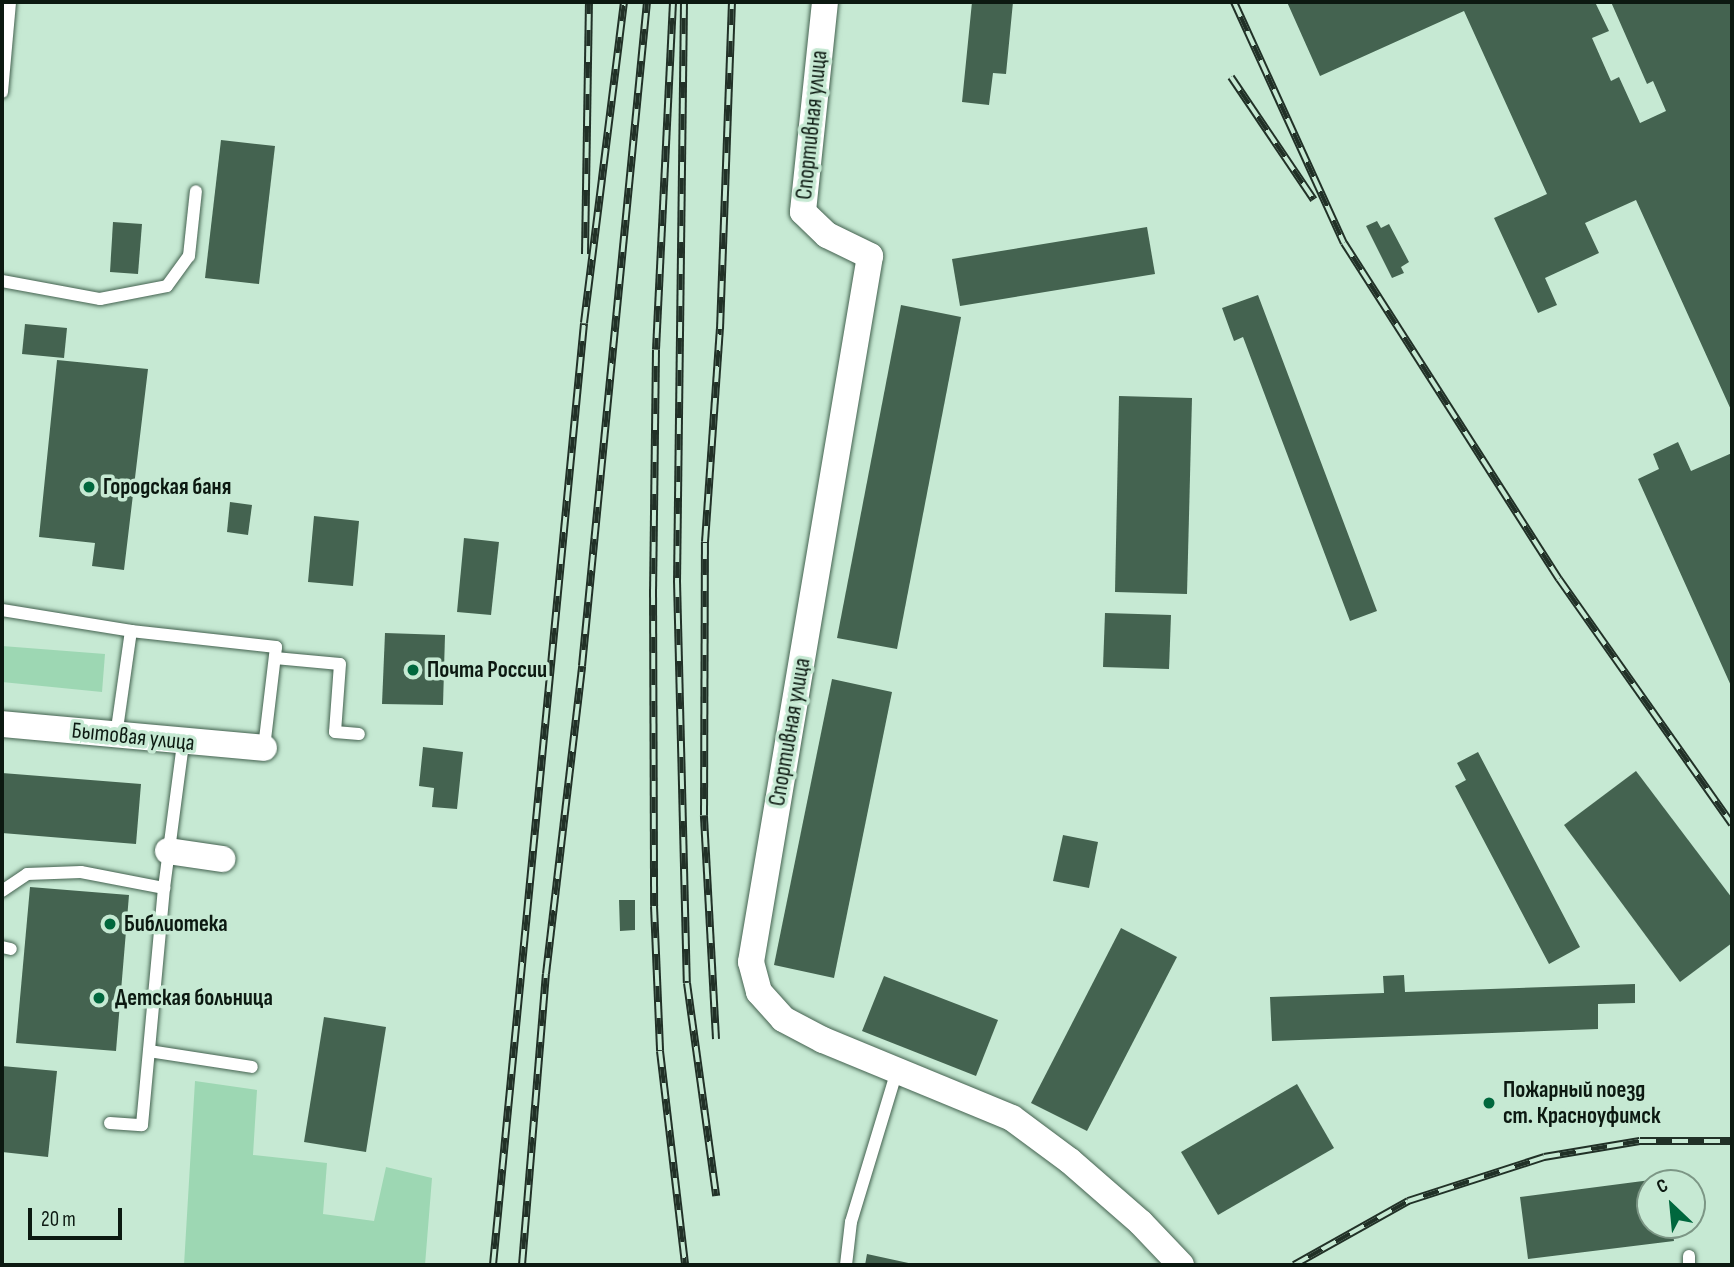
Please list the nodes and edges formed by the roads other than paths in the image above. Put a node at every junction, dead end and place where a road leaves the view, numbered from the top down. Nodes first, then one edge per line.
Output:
1 (10, 2) edge
2 (825, 2) edge
3 (5, 26) edge
4 (2, 92) edge
5 (197, 191) dead end
6 (2, 281) edge
7 (2, 610) edge
8 (131, 631) junction
9 (275, 658) junction
10 (2, 724) edge
11 (359, 734) dead end
12 (116, 736) junction
13 (183, 743) junction
14 (264, 748) joint
15 (168, 851) junction
16 (222, 859) dead end
17 (164, 888) junction
18 (2, 891) edge
19 (149, 1051) junction
20 (252, 1068) dead end
21 (897, 1071) junction
22 (110, 1123) dead end
23 (846, 1265) edge
24 (1181, 1265) edge

1 - 3 lane
2 - 21 street, Спортивная улица
3 - 4 lane
5 - 6 lane
7 - 8 lane
8 - 9 lane
8 - 12 lane
9 - 11 lane
9 - 14 lane
10 - 12 street, Бытовая улица
12 - 13 street, Бытовая улица
13 - 14 street, Бытовая улица
13 - 15 lane
15 - 16 street
15 - 17 lane
17 - 18 lane
17 - 19 lane
19 - 20 lane
19 - 22 lane
21 - 23 lane
21 - 24 street, Спортивная улица

